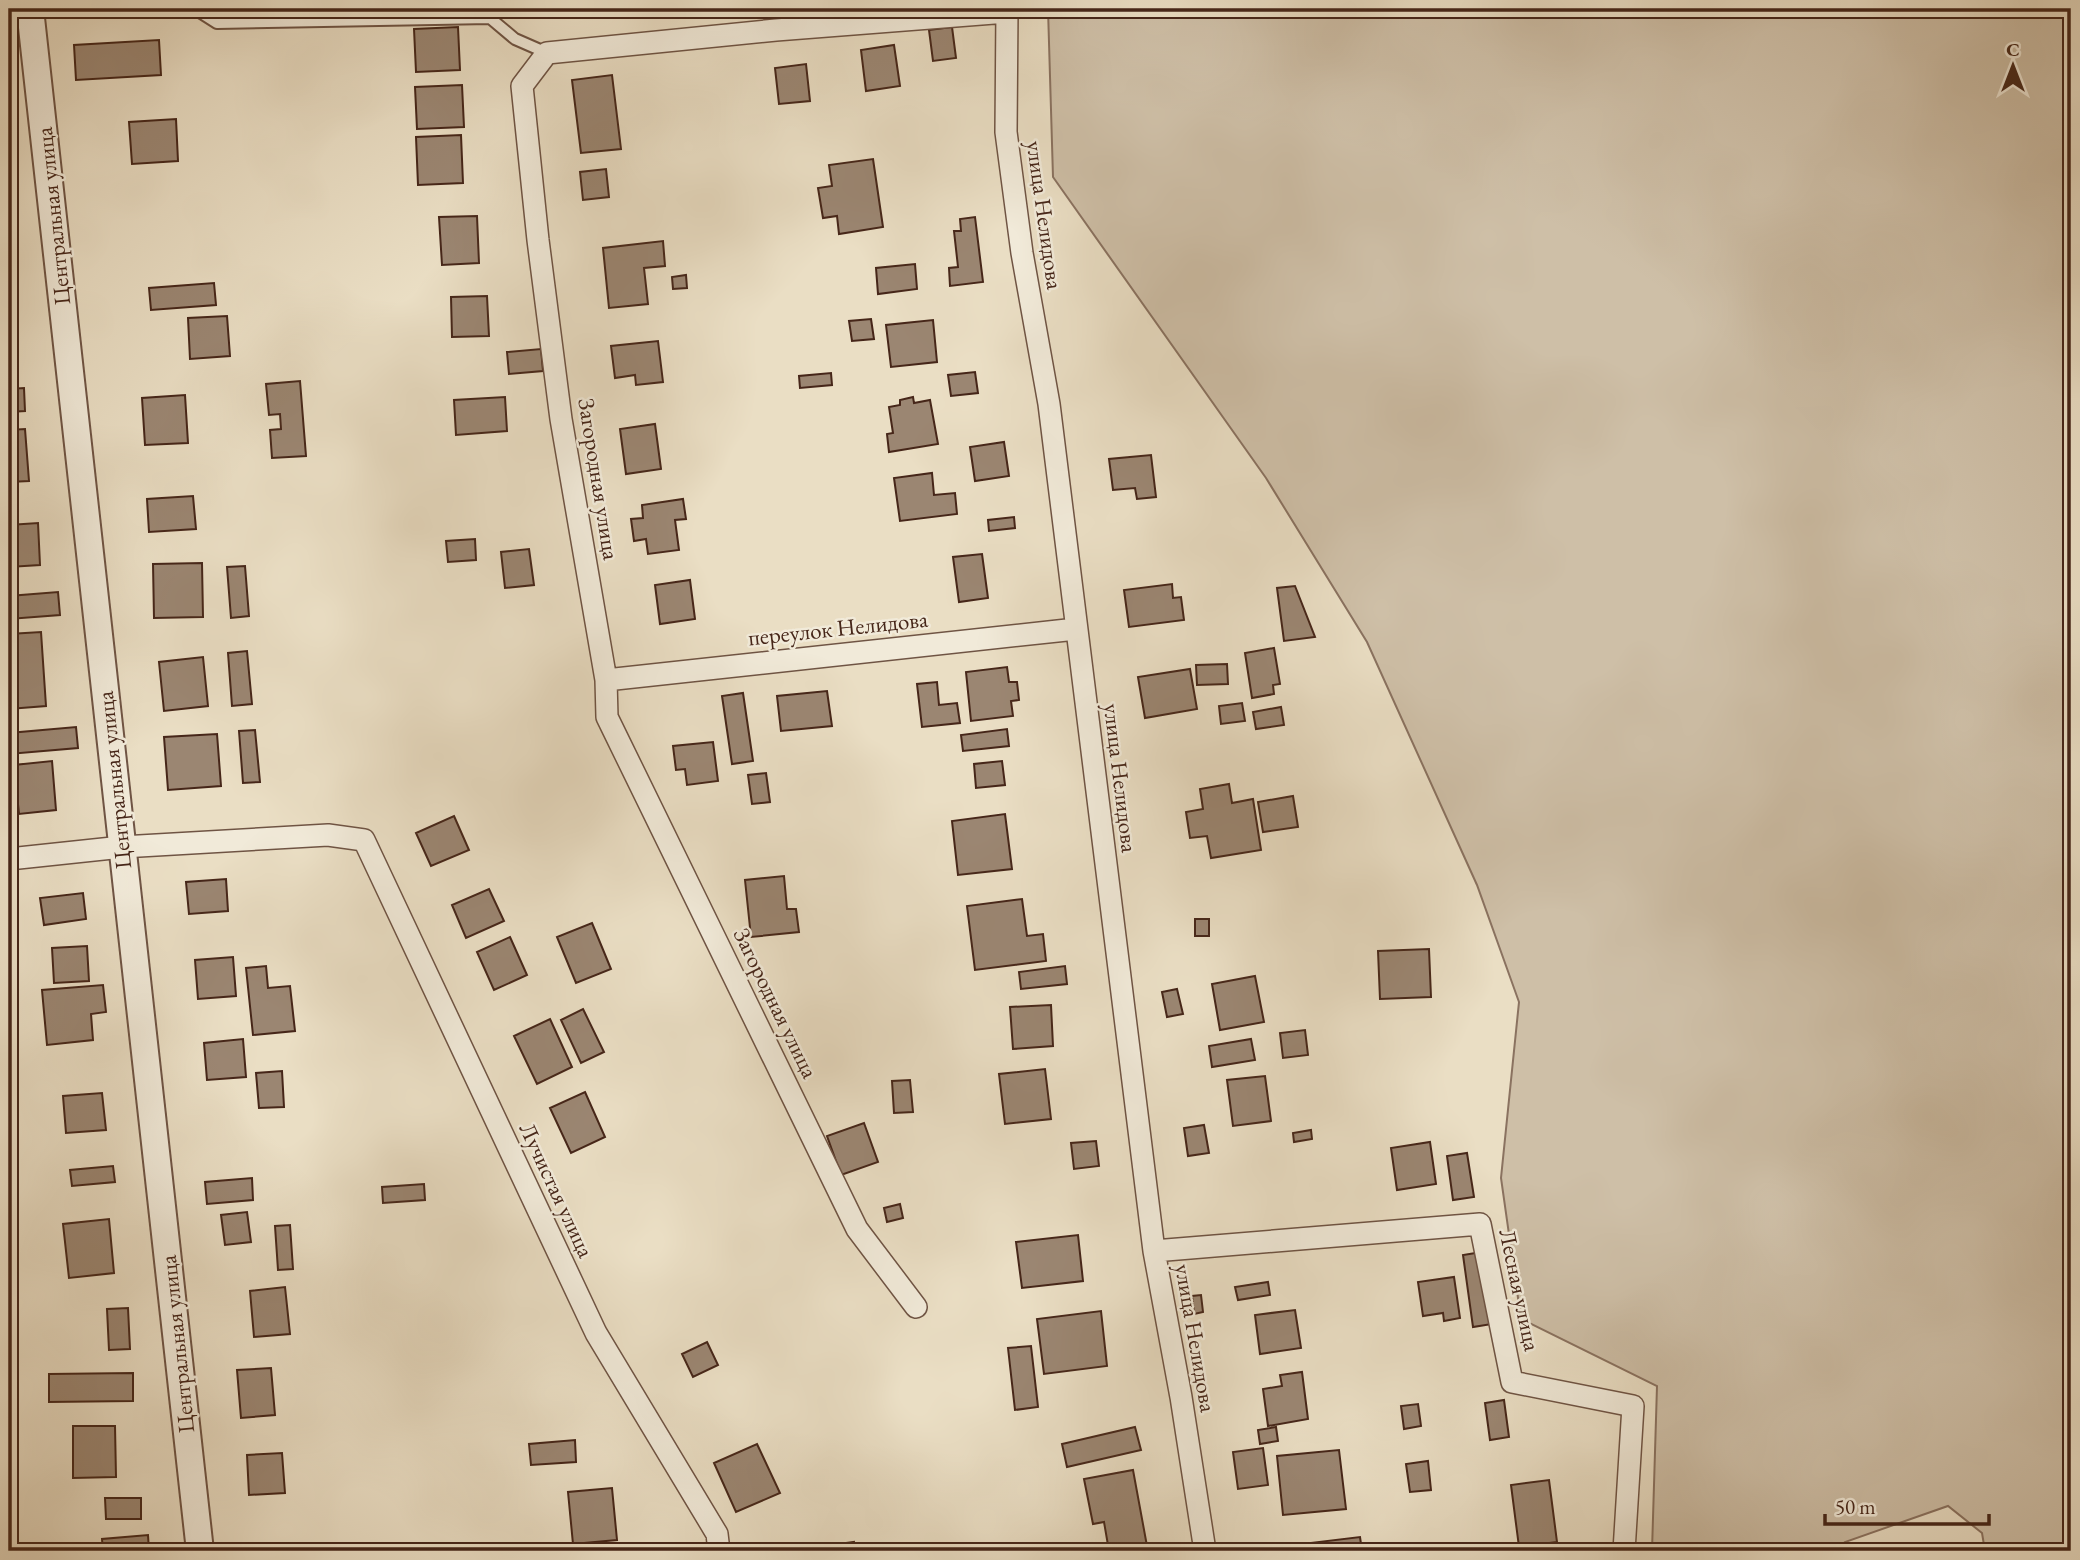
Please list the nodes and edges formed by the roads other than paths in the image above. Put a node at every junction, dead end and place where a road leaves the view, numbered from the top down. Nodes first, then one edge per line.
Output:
1 (30, 9) edge
2 (195, 9) edge
3 (1007, 10) edge
4 (547, 53) junction
5 (1076, 629) junction
6 (606, 680) junction
7 (122, 847) junction
8 (9, 859) edge
9 (1154, 1251) junction
10 (916, 1307) dead end
11 (200, 1551) edge
12 (719, 1551) edge
13 (1205, 1551) edge
14 (1624, 1551) edge

1 - 7 street, Центральная улица
2 - 4 lane
3 - 4 street
3 - 5 street, улица Нелидова
4 - 6 street, Загородная улица
5 - 6 street, переулок Нелидова
5 - 9 street, улица Нелидова
6 - 10 street, Загородная улица
7 - 8 street
7 - 11 street, Центральная улица
7 - 12 street, Лучистая улица
9 - 13 street, улица Нелидова
9 - 14 street, Лесная улица

